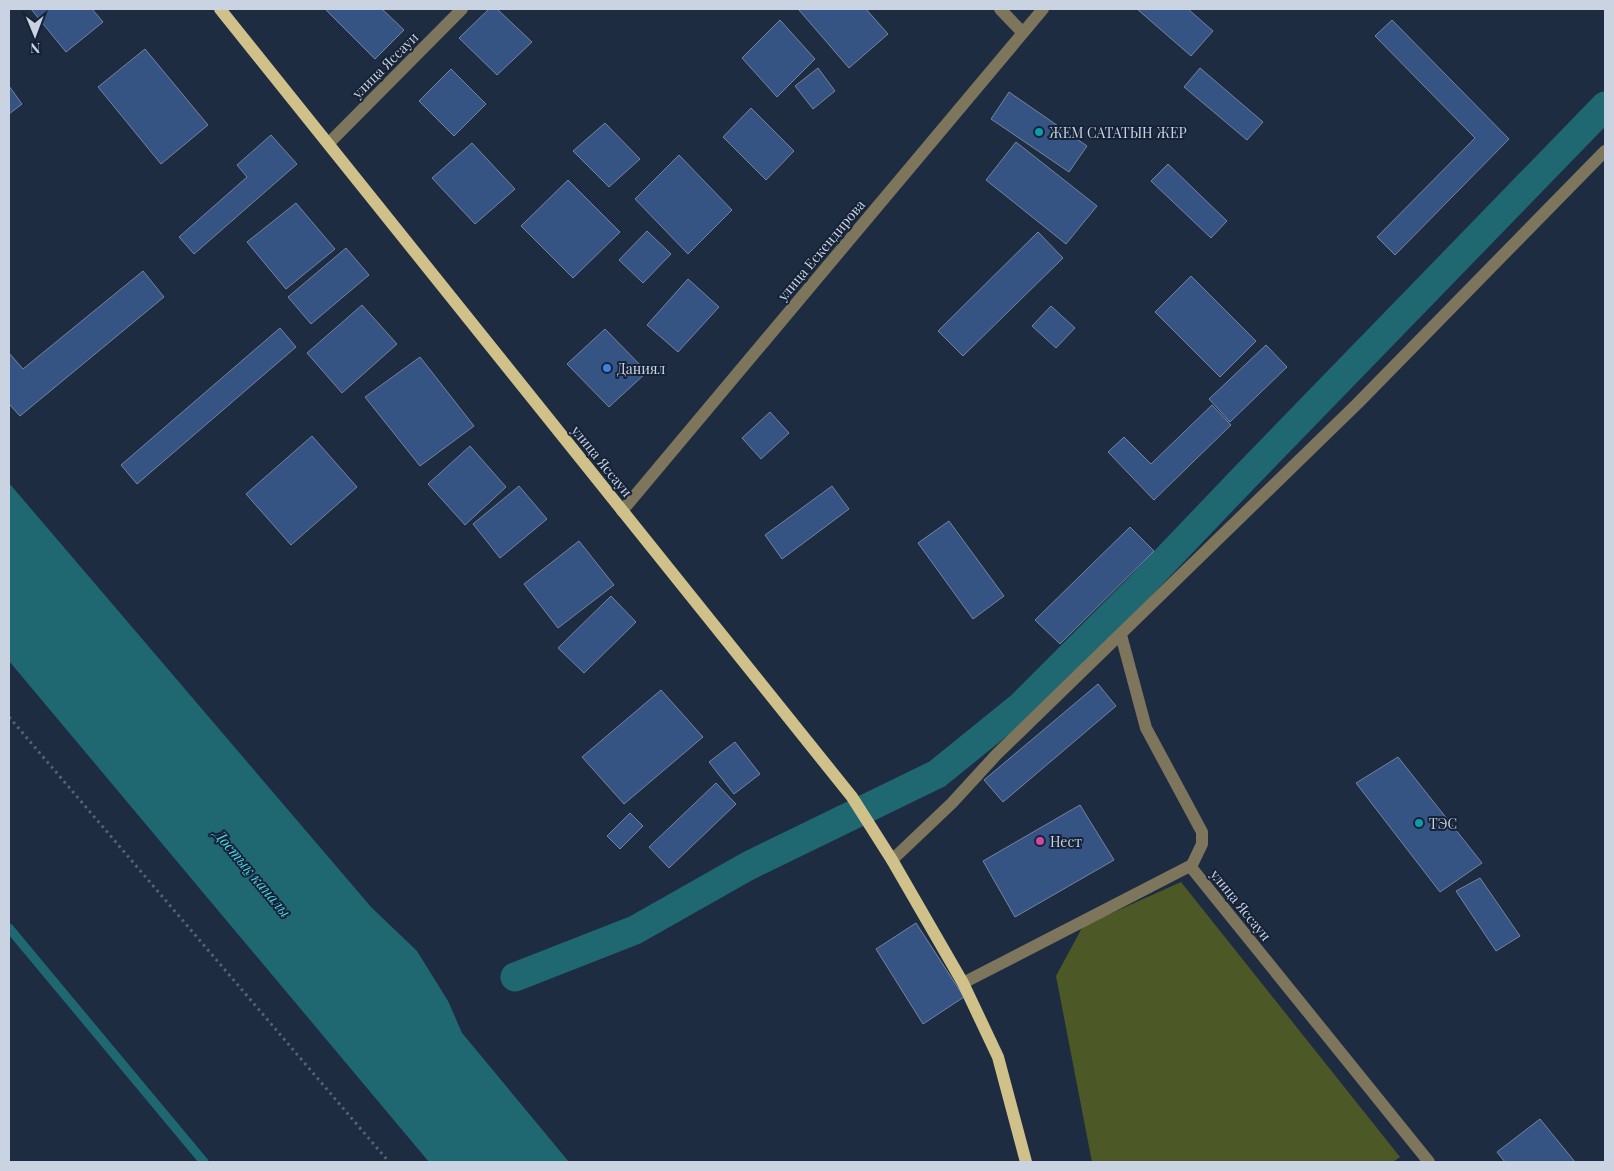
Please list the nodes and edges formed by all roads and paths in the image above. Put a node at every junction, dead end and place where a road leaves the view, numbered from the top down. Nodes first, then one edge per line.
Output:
1 (220, 9) edge
2 (462, 9) edge
3 (1000, 9) edge
4 (1043, 9) edge
5 (1023, 33) junction
6 (329, 143) junction
7 (1605, 151) edge
8 (622, 511) junction
9 (1121, 634) junction
10 (9, 717) edge
11 (892, 860) junction
12 (1191, 868) junction
13 (963, 983) junction
14 (389, 1162) edge
15 (1026, 1162) edge
16 (1429, 1162) edge

1 - 6 main road, улица Яссауи
2 - 6 street, улица Яссауи
3 - 5 street
4 - 5 street, улица Ескендирова
5 - 8 street, улица Ескендирова
6 - 8 main road, улица Яссауи
7 - 9 street
8 - 11 main road, улица Яссауи
9 - 11 street
9 - 12 street
10 - 14 path
11 - 13 main road
12 - 13 street, улица Яссауи
12 - 16 street, улица Яссауи
13 - 15 main road

